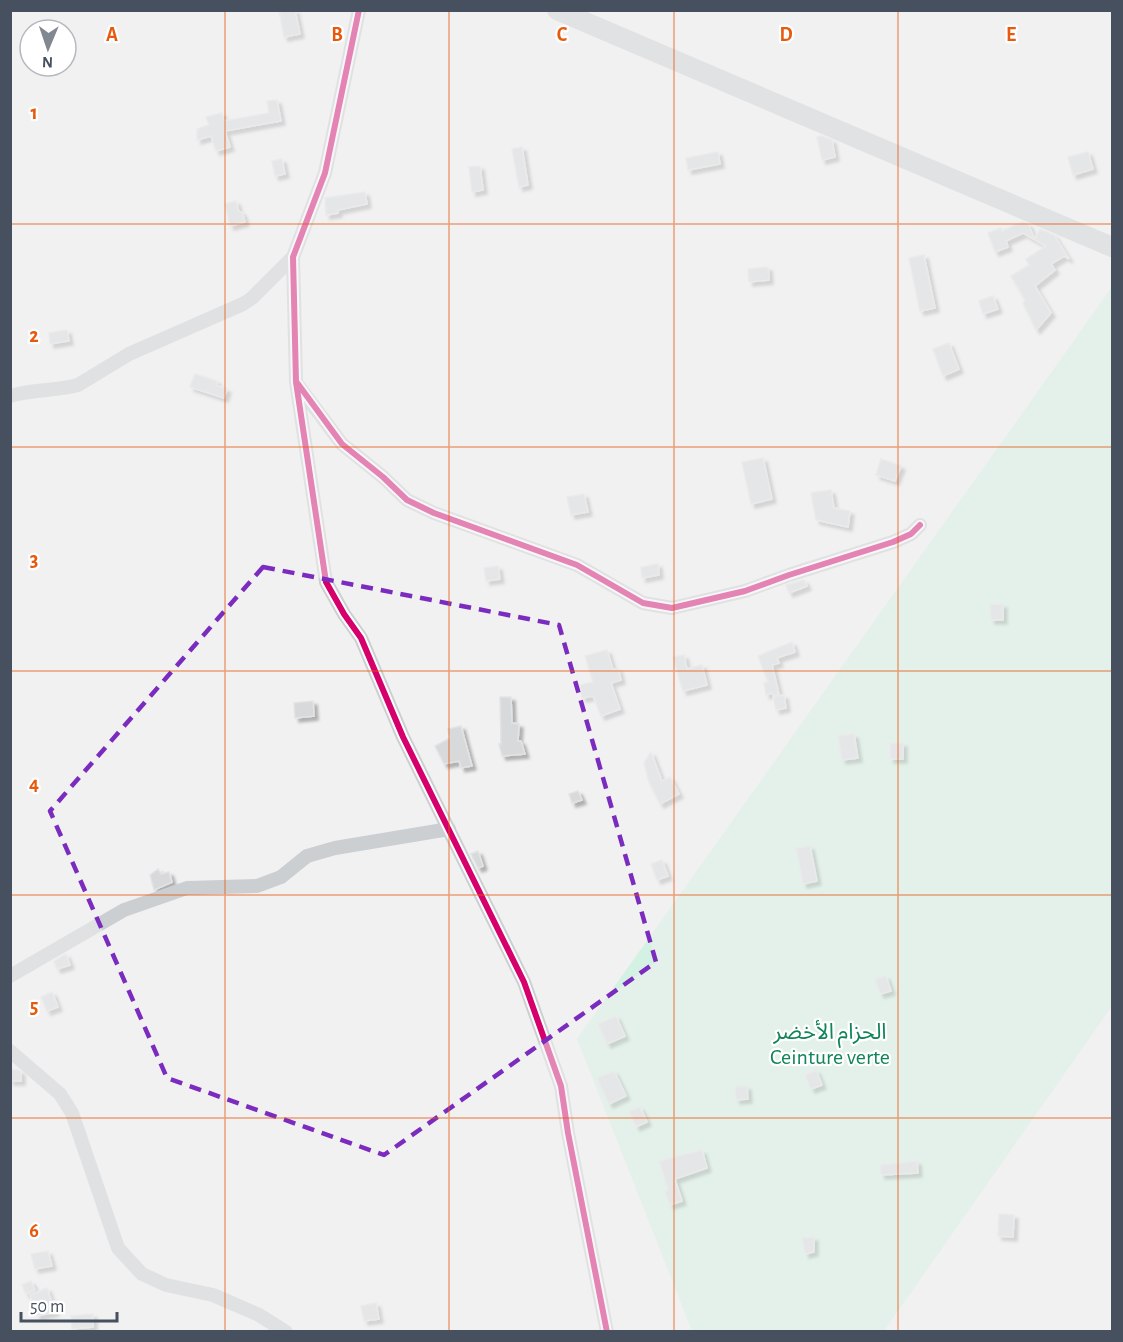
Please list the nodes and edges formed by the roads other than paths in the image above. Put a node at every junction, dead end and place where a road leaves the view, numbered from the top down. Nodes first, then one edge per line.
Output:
1 (359, 10) edge
2 (557, 10) edge
3 (1113, 247) edge
4 (293, 256) junction
5 (296, 382) junction
6 (10, 396) edge
7 (920, 525) dead end
8 (448, 829) junction
9 (10, 976) edge
10 (10, 1051) edge
11 (286, 1332) edge
12 (607, 1332) edge

1 - 4 street
2 - 3 street
4 - 5 street
4 - 6 street
5 - 7 street
5 - 8 street
8 - 9 street
8 - 12 street
10 - 11 street

